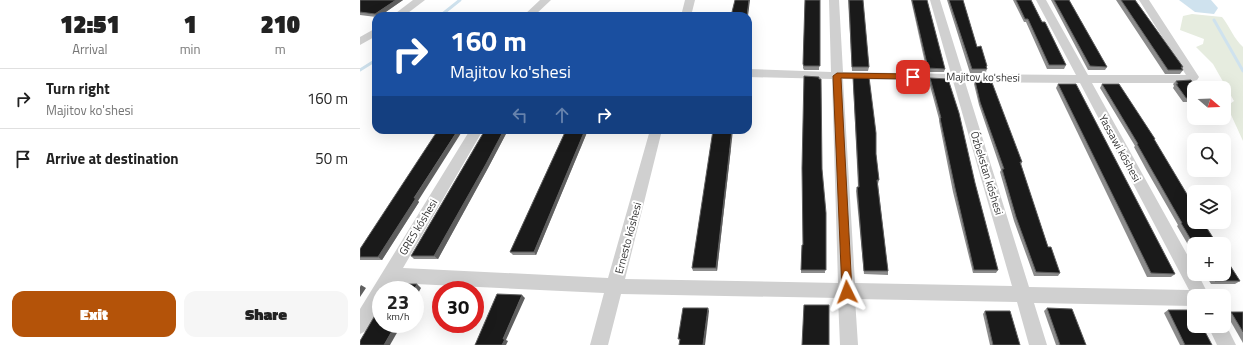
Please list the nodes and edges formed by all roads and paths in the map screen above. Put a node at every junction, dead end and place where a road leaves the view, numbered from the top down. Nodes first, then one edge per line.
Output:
1 (420, 0) edge
2 (546, 0) edge
3 (690, 0) edge
4 (834, 0) edge
5 (936, 0) edge
6 (1041, 0) edge
7 (1144, 0) edge
8 (403, 12) edge
9 (532, 12) edge
10 (687, 12) edge
11 (372, 34) edge
12 (360, 42) edge
13 (752, 73) edge
14 (837, 76) junction
15 (958, 77) junction
16 (1082, 79) junction
17 (475, 134) edge
18 (655, 134) edge
19 (389, 275) junction
20 (615, 286) junction
21 (1197, 289) edge
22 (847, 292) junction
23 (1024, 296) junction
24 (1187, 298) edge
25 (360, 325) edge
26 (1221, 333) edge
27 (599, 345) edge
28 (849, 345) edge
29 (1038, 345) edge
30 (1227, 345) edge

1 - 8 street
2 - 9 street
3 - 10 street
4 - 14 street
5 - 15 street, Ózbekstan kóshesi
6 - 16 street, Yassawi kóshesi
7 - 16 street, Majitov ko'shesi
11 - 12 street
13 - 14 street, Majitov ko'shesi
14 - 15 street, Majitov ko'shesi
14 - 22 street
15 - 16 street, Majitov ko'shesi
15 - 23 street, Ózbekstan kóshesi
16 - 21 street, Yassawi kóshesi
17 - 19 street, GRES kóshesi
18 - 20 street, Ernesto kóshesi
19 - 20 street
19 - 25 street, GRES kóshesi
20 - 22 street
20 - 27 street, Ernesto kóshesi
22 - 23 street
22 - 28 street
23 - 24 street
23 - 29 street, Ózbekstan kóshesi
26 - 30 street

